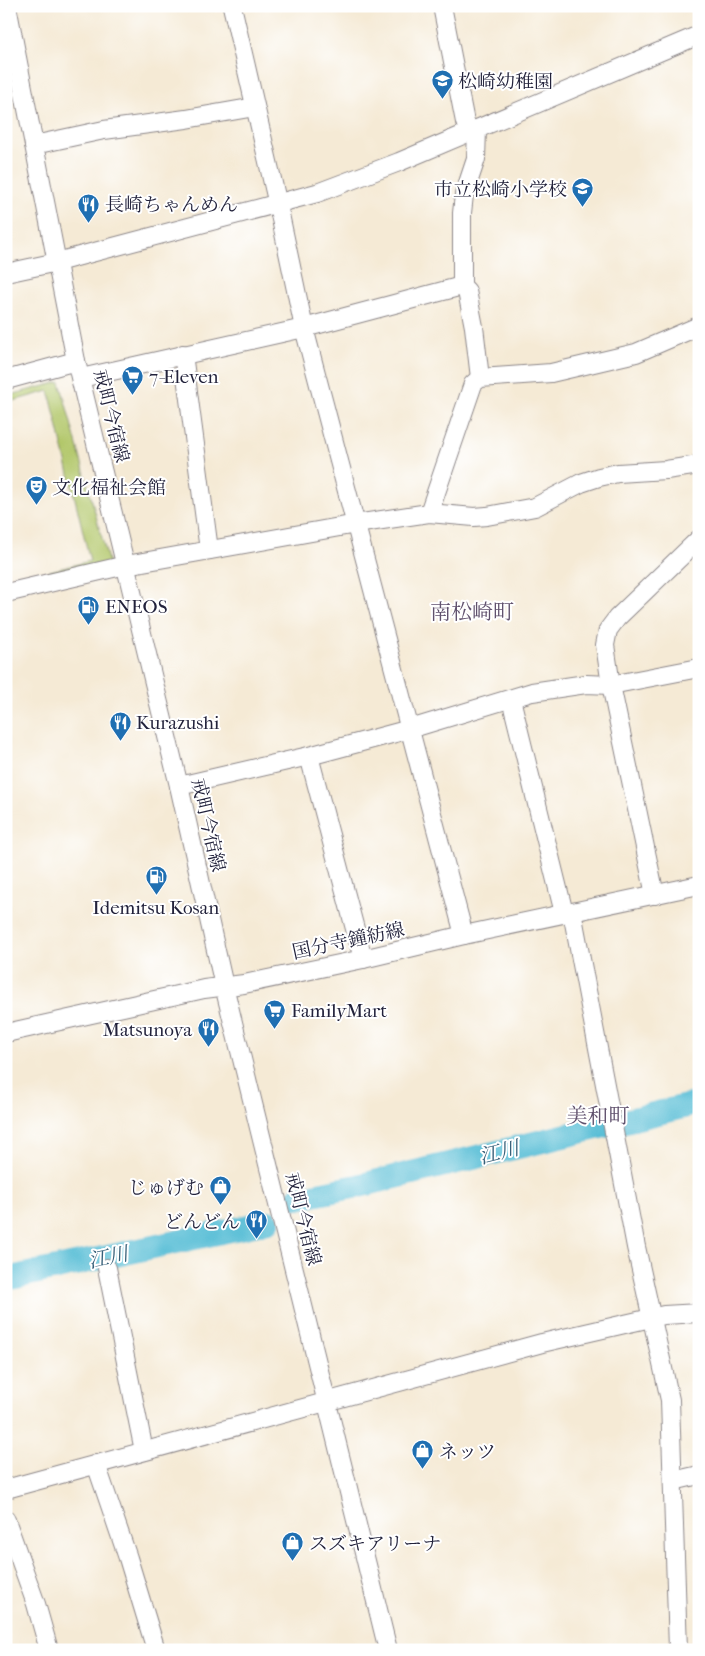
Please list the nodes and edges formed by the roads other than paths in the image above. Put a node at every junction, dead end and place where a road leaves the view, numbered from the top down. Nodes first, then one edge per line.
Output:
1 (6, 6) edge
2 (232, 6) edge
3 (442, 6) edge
4 (699, 35) edge
5 (255, 108) junction
6 (473, 130) junction
7 (34, 146) junction
8 (278, 205) junction
9 (57, 262) junction
10 (6, 273) edge
11 (462, 286) junction
12 (699, 326) edge
13 (304, 328) junction
14 (183, 354) junction
15 (76, 361) junction
16 (81, 378) junction
17 (480, 378) junction
18 (6, 380) edge
19 (699, 465) edge
20 (429, 513) junction
21 (356, 525) junction
22 (699, 539) edge
23 (209, 550) junction
24 (126, 565) junction
25 (6, 593) edge
26 (699, 668) edge
27 (611, 685) junction
28 (510, 699) junction
29 (410, 729) junction
30 (309, 756) junction
31 (179, 786) junction
32 (699, 885) edge
33 (654, 895) junction
34 (568, 912) junction
35 (464, 935) junction
36 (363, 960) junction
37 (224, 986) junction
38 (6, 1032) edge
39 (106, 1268) dead end
40 (699, 1313) edge
41 (653, 1318) junction
42 (328, 1402) junction
43 (144, 1451) junction
44 (96, 1464) junction
45 (699, 1475) edge
46 (673, 1481) junction
47 (6, 1489) edge
48 (6, 1520) edge
49 (49, 1650) edge
50 (156, 1650) edge
51 (388, 1650) edge
52 (678, 1650) edge

1 - 7 street, 戒町今宿線
2 - 5 street
3 - 6 street
4 - 6 street
5 - 7 street
5 - 8 street
6 - 8 street
6 - 11 street
7 - 9 street, 戒町今宿線
8 - 9 street
8 - 13 street
9 - 10 street
9 - 15 street, 戒町今宿線
11 - 13 street
11 - 17 street
12 - 17 street
13 - 14 street
13 - 21 street
14 - 16 street
14 - 23 street
15 - 16 street, 戒町今宿線
15 - 18 street
16 - 24 street, 戒町今宿線
17 - 20 street
19 - 20 street
20 - 21 street
21 - 23 street
21 - 29 street
22 - 27 street
23 - 24 street
24 - 25 street
24 - 31 street, 戒町今宿線
26 - 27 street
27 - 28 street
27 - 33 street
28 - 29 street
28 - 34 street
29 - 30 street
29 - 35 street
30 - 31 street
30 - 36 street
31 - 37 street, 戒町今宿線
32 - 33 street, 国分寺鐘紡線
33 - 34 street, 国分寺鐘紡線
34 - 35 street, 国分寺鐘紡線
34 - 41 street
35 - 36 street, 国分寺鐘紡線
36 - 37 street, 国分寺鐘紡線
37 - 38 street, 国分寺鐘紡線
37 - 42 street, 戒町今宿線
39 - 43 street
40 - 41 street
41 - 42 street
41 - 46 street
42 - 43 street
42 - 51 street, 戒町今宿線
43 - 44 street
44 - 47 street
44 - 50 street
45 - 46 street
46 - 52 street
48 - 49 street

